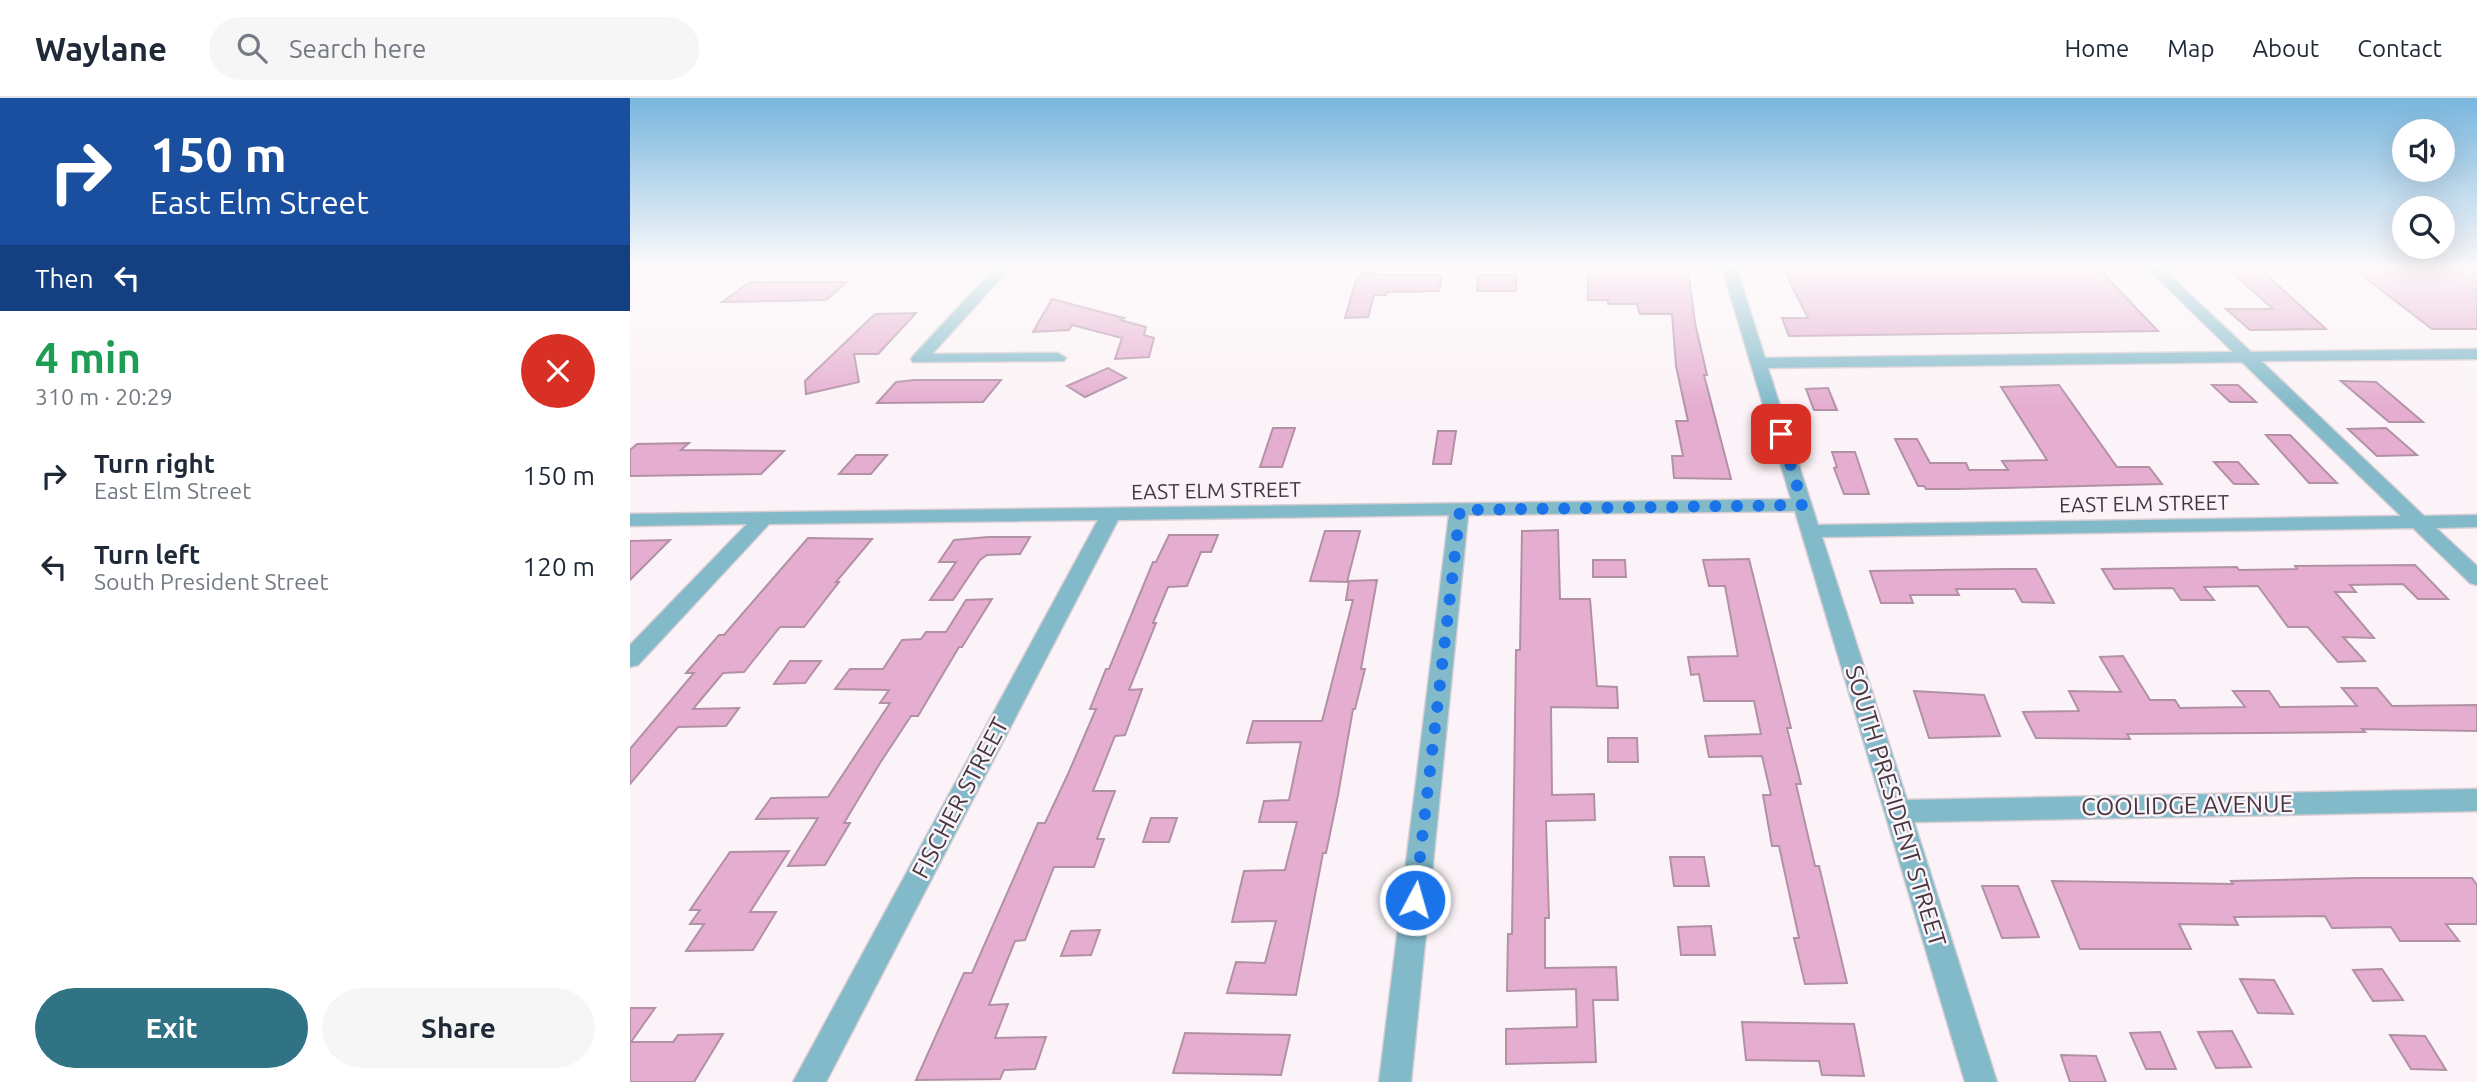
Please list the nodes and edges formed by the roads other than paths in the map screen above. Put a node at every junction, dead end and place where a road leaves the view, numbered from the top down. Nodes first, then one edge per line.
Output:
1 (962, 313) edge
2 (1743, 313) edge
3 (2201, 313) edge
4 (2477, 354) edge
5 (2247, 357) junction
6 (1058, 358) dead end
7 (1759, 363) junction
8 (1803, 505) junction
9 (1460, 510) junction
10 (1111, 514) junction
11 (764, 519) junction
12 (630, 520) edge
13 (2477, 521) edge
14 (2418, 522) junction
15 (1811, 531) junction
16 (2477, 578) edge
17 (630, 659) edge
18 (2477, 800) edge
19 (1897, 811) junction
20 (809, 1082) edge
21 (1395, 1082) edge
22 (1980, 1082) edge

1 - 6 street
2 - 7 street
3 - 5 street
4 - 5 street
5 - 7 street
5 - 14 street
7 - 8 street
8 - 9 street, EAST ELM STREET
8 - 15 street, SOUTH PRESIDENT STREET
9 - 10 street, EAST ELM STREET
9 - 21 street
10 - 11 street, EAST ELM STREET
10 - 20 street, FISCHER STREET
11 - 12 street, EAST ELM STREET
11 - 17 street
13 - 14 street, EAST ELM STREET
14 - 15 street, EAST ELM STREET
14 - 16 street
15 - 19 street, SOUTH PRESIDENT STREET
18 - 19 street, COOLIDGE AVENUE
19 - 22 street, SOUTH PRESIDENT STREET

